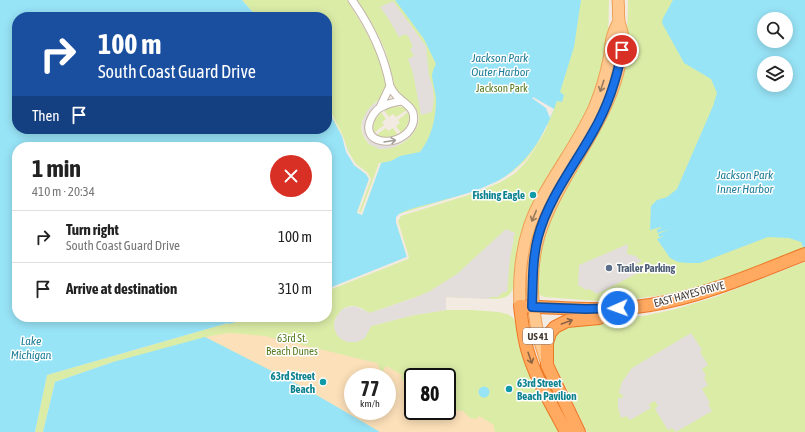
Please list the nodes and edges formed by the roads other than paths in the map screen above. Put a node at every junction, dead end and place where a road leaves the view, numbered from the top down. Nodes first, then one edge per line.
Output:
1 (352, 0) edge
2 (618, 0) edge
3 (619, 21) junction
4 (390, 86) junction
5 (402, 101) junction
6 (380, 107) junction
7 (802, 255) edge
8 (520, 306) junction
9 (532, 307) junction
10 (610, 309) junction
11 (547, 365) junction
12 (566, 432) edge
13 (579, 432) edge

1 - 4 street
2 - 3 main road, US 41
3 -> 8 main road, US 41
3 - 9 main road, US 41
4 - 5 street
4 - 6 street
5 - 6 street
6 -> 5 street
7 - 10 highway, EAST HAYES DRIVE
8 - 9 highway, EAST HAYES DRIVE
8 -> 12 highway, US 41
9 - 10 highway, EAST HAYES DRIVE
9 - 11 main road, US 41
11 -> 10 highway
11 - 13 highway, US 41

